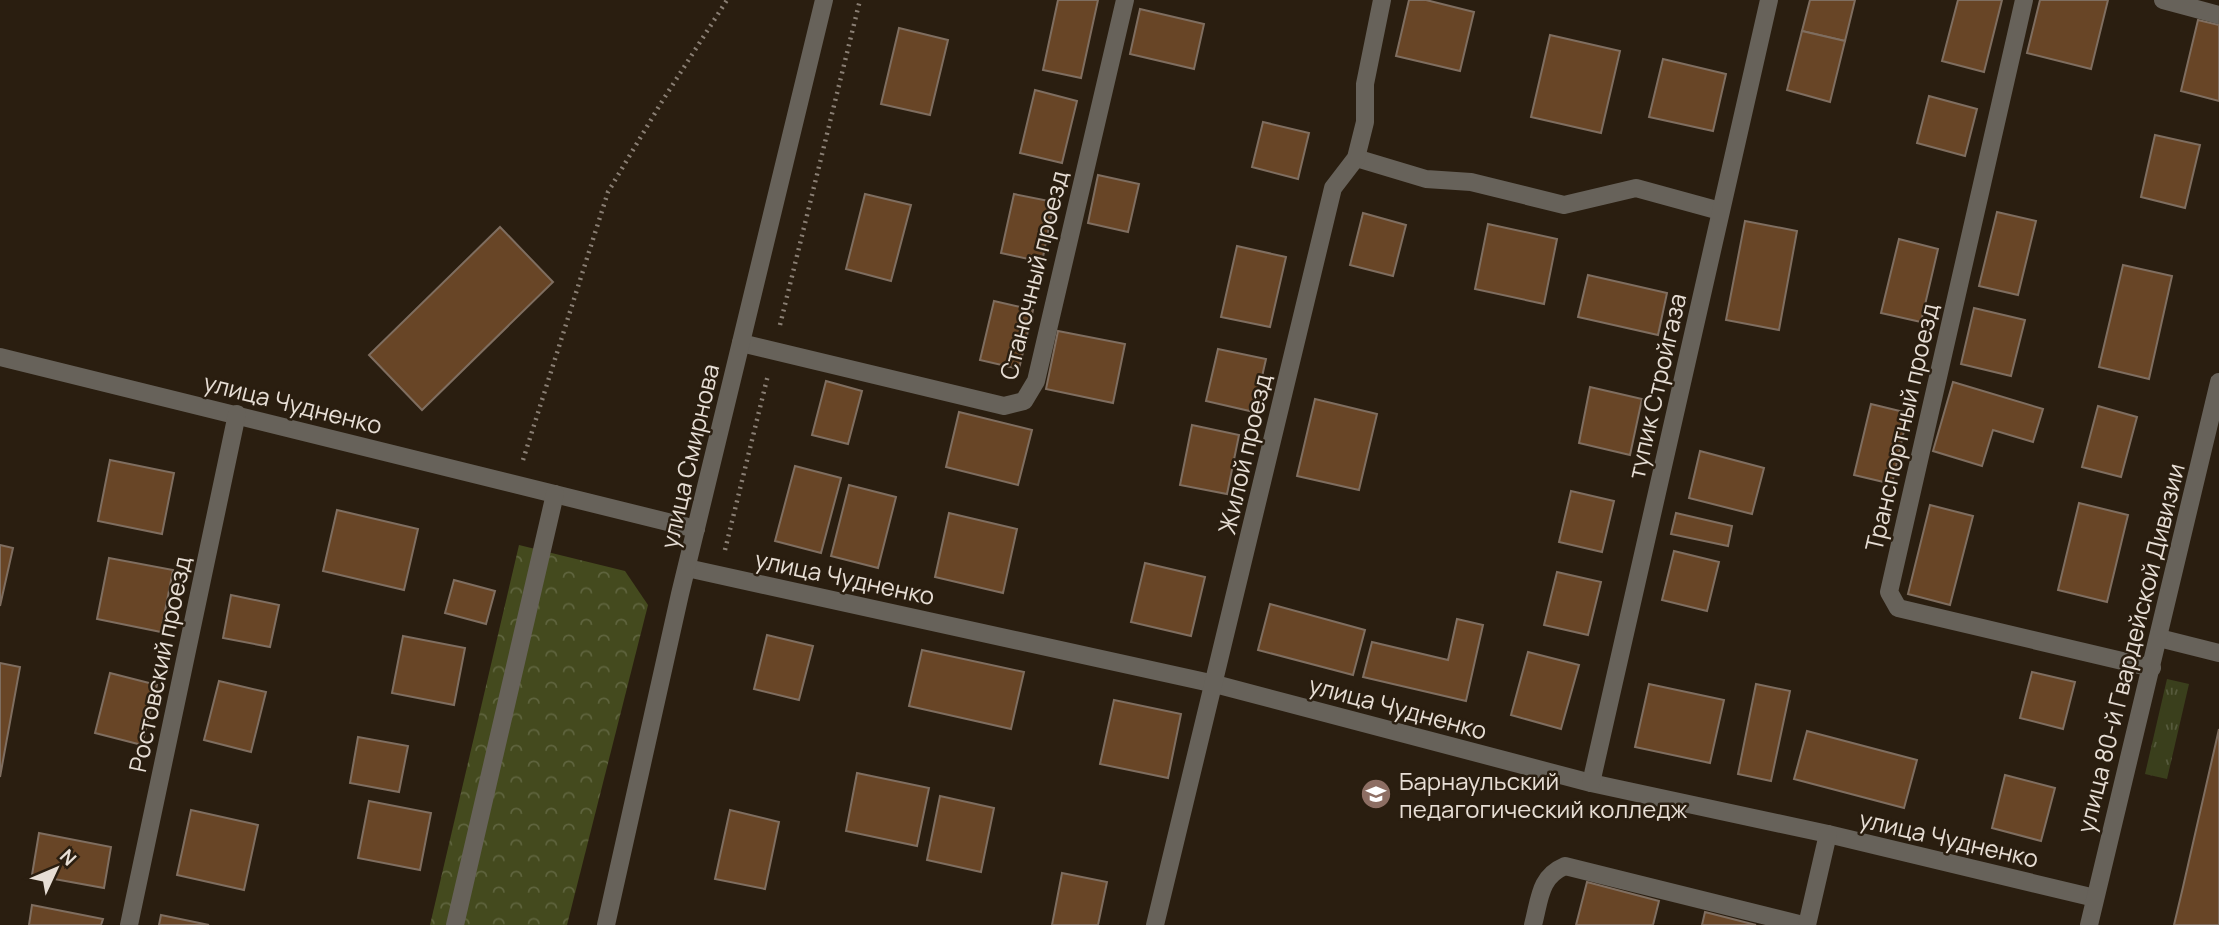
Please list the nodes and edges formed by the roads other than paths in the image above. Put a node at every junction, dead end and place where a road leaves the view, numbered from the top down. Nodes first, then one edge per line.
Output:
1 (824, 0) edge
2 (1125, 0) edge
3 (1382, 0) edge
4 (1769, 0) edge
5 (2024, 0) edge
6 (2163, 0) edge
7 (2219, 15) edge
8 (1356, 158) junction
9 (1720, 211) junction
10 (741, 343) junction
11 (0, 357) edge
12 (2219, 382) edge
13 (237, 414) junction
14 (555, 494) junction
15 (696, 529) junction
16 (688, 568) junction
17 (2159, 638) junction
18 (2219, 653) edge
19 (2152, 668) junction
20 (1214, 684) junction
21 (1591, 783) junction
22 (1828, 834) junction
23 (2095, 898) junction
24 (129, 925) edge
25 (455, 925) edge
26 (606, 925) edge
27 (1154, 925) edge
28 (1534, 925) edge
29 (1805, 925) edge
30 (2089, 925) edge

1 - 10 street, улица Смирнова
2 - 10 street, Станочный проезд
3 - 8 street, Жилой проезд
4 - 9 street, тупик Стройгаза
5 - 19 street, Транспортный проезд
6 - 7 street
8 - 9 street
8 - 20 street, Жилой проезд
9 - 21 street, тупик Стройгаза
10 - 15 street, улица Смирнова
11 - 13 street, улица Чудненко
12 - 17 street, улица 80-й Гвардейской Дивизии
13 - 14 street, улица Чудненко
13 - 24 street, Ростовский проезд
14 - 15 street, улица Чудненко
14 - 25 street
15 - 16 street, улица Смирнова
16 - 20 street, улица Чудненко
16 - 26 street, улица Смирнова
17 - 18 street
17 - 19 street, улица 80-й Гвардейской Дивизии
19 - 23 street, улица 80-й Гвардейской Дивизии
20 - 21 street, улица Чудненко
20 - 27 street, Жилой проезд
21 - 22 street, улица Чудненко
22 - 23 street, улица Чудненко
22 - 29 street
23 - 30 street, улица 80-й Гвардейской Дивизии
28 - 29 street

